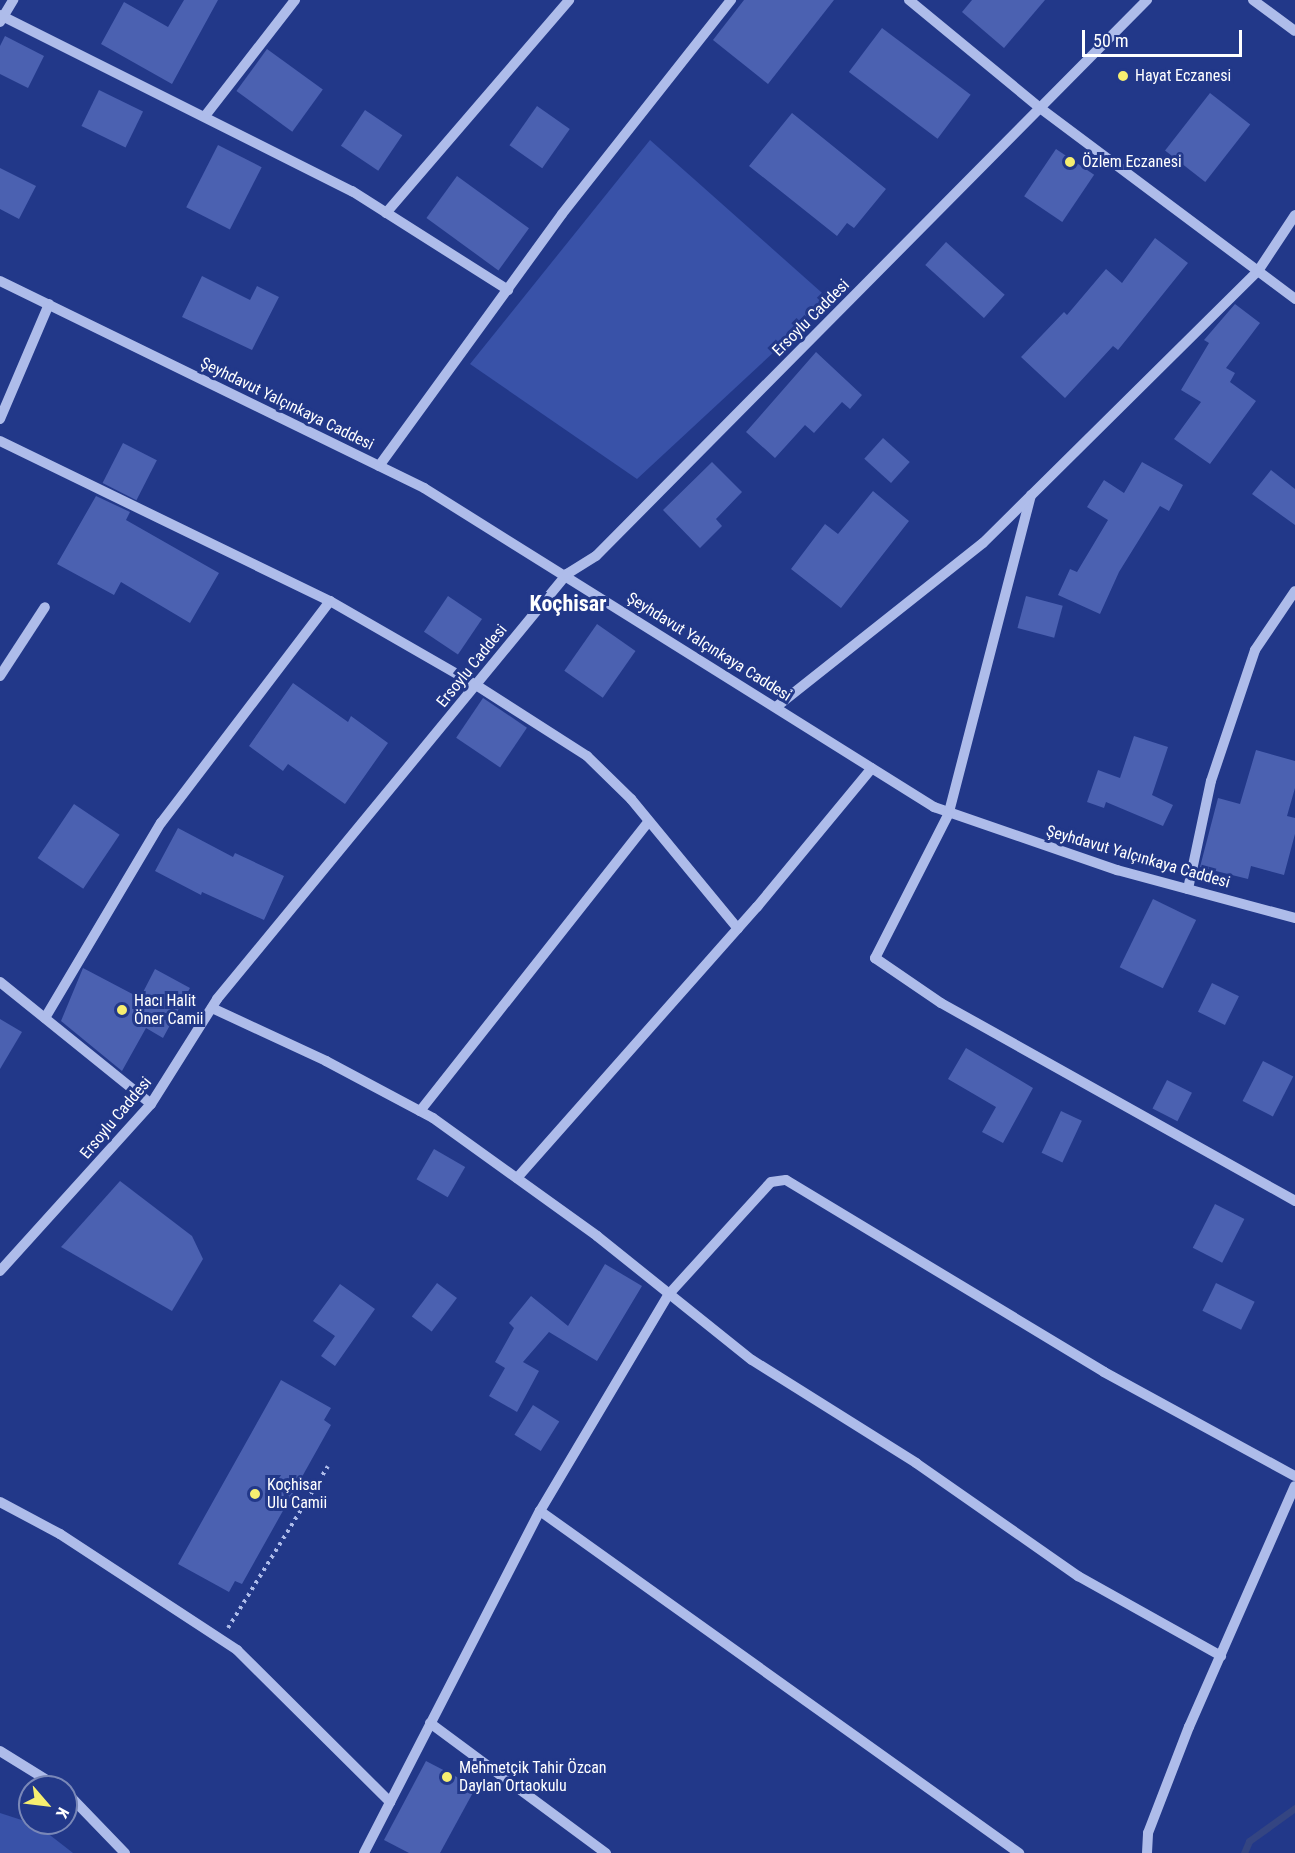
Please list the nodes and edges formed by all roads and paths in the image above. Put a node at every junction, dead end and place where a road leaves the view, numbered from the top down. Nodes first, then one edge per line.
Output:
1 (13, 0) edge
2 (295, 0) edge
3 (569, 0) edge
4 (731, 0) edge
5 (909, 0) edge
6 (1148, 0) edge
7 (1253, 0) edge
8 (1, 18) edge
9 (1295, 31) edge
10 (1041, 108) junction
11 (205, 116) junction
12 (386, 213) junction
13 (1295, 215) edge
14 (1257, 271) junction
15 (0, 281) edge
16 (508, 290) junction
17 (1295, 299) edge
18 (49, 304) junction
19 (0, 418) edge
20 (0, 441) edge
21 (379, 466) junction
22 (1031, 495) junction
23 (567, 574) junction
24 (1295, 591) edge
25 (330, 601) junction
26 (45, 607) dead end
27 (0, 676) edge
28 (476, 685) junction
29 (776, 707) junction
30 (872, 768) junction
31 (949, 813) junction
32 (648, 822) junction
33 (1188, 889) junction
34 (1295, 918) edge
35 (738, 928) junction
36 (0, 982) edge
37 (212, 1008) junction
38 (45, 1018) junction
39 (151, 1104) junction
40 (420, 1111) junction
41 (517, 1178) junction
42 (1295, 1201) edge
43 (0, 1271) edge
44 (669, 1294) junction
45 (328, 1466) dead end
46 (1295, 1476) edge
47 (1295, 1486) edge
48 (0, 1503) edge
49 (540, 1511) junction
50 (221, 1639) junction
51 (1221, 1656) junction
52 (430, 1723) junction
53 (0, 1751) edge
54 (39, 1775) edge
55 (390, 1802) junction
56 (78, 1805) edge
57 (124, 1853) edge
58 (364, 1853) edge
59 (606, 1853) edge
60 (1019, 1853) edge
61 (1146, 1853) edge

1 - 8 street
2 - 11 street
3 - 12 street
4 - 16 street
5 - 10 street
6 - 10 street, Ersoylu Caddesi
7 - 9 street
8 - 11 street
10 - 14 street
10 - 23 street, Ersoylu Caddesi
11 - 12 street
12 - 16 street
13 - 14 street
14 - 17 street
14 - 22 street
15 - 18 street, Şeyhdavut Yalçınkaya Caddesi
16 - 21 street
18 - 19 street
18 - 21 street, Şeyhdavut Yalçınkaya Caddesi
20 - 25 street
21 - 23 street, Şeyhdavut Yalçınkaya Caddesi
22 - 29 street
22 - 31 street
23 - 28 street, Ersoylu Caddesi
23 - 29 street, Şeyhdavut Yalçınkaya Caddesi
24 - 33 street
25 - 28 street
25 - 38 street
26 - 27 street
28 - 32 street
28 - 37 street, Ersoylu Caddesi
29 - 30 street, Şeyhdavut Yalçınkaya Caddesi
30 - 31 street, Şeyhdavut Yalçınkaya Caddesi
30 - 35 street
31 - 33 street, Şeyhdavut Yalçınkaya Caddesi
31 - 42 street
32 - 35 street
32 - 40 street
33 - 34 street, Şeyhdavut Yalçınkaya Caddesi
35 - 41 street
36 - 38 street
37 - 39 street, Ersoylu Caddesi
37 - 40 street
38 - 39 street
39 - 43 street, Ersoylu Caddesi
40 - 41 street
41 - 44 street
44 - 46 street
44 - 49 street
44 - 51 street
45 - 50 path
47 - 51 street
48 - 50 street
49 - 52 street
49 - 60 street
50 - 55 street
51 - 61 street
52 - 55 street
52 - 59 street
53 - 54 street
55 - 58 street
56 - 57 street

